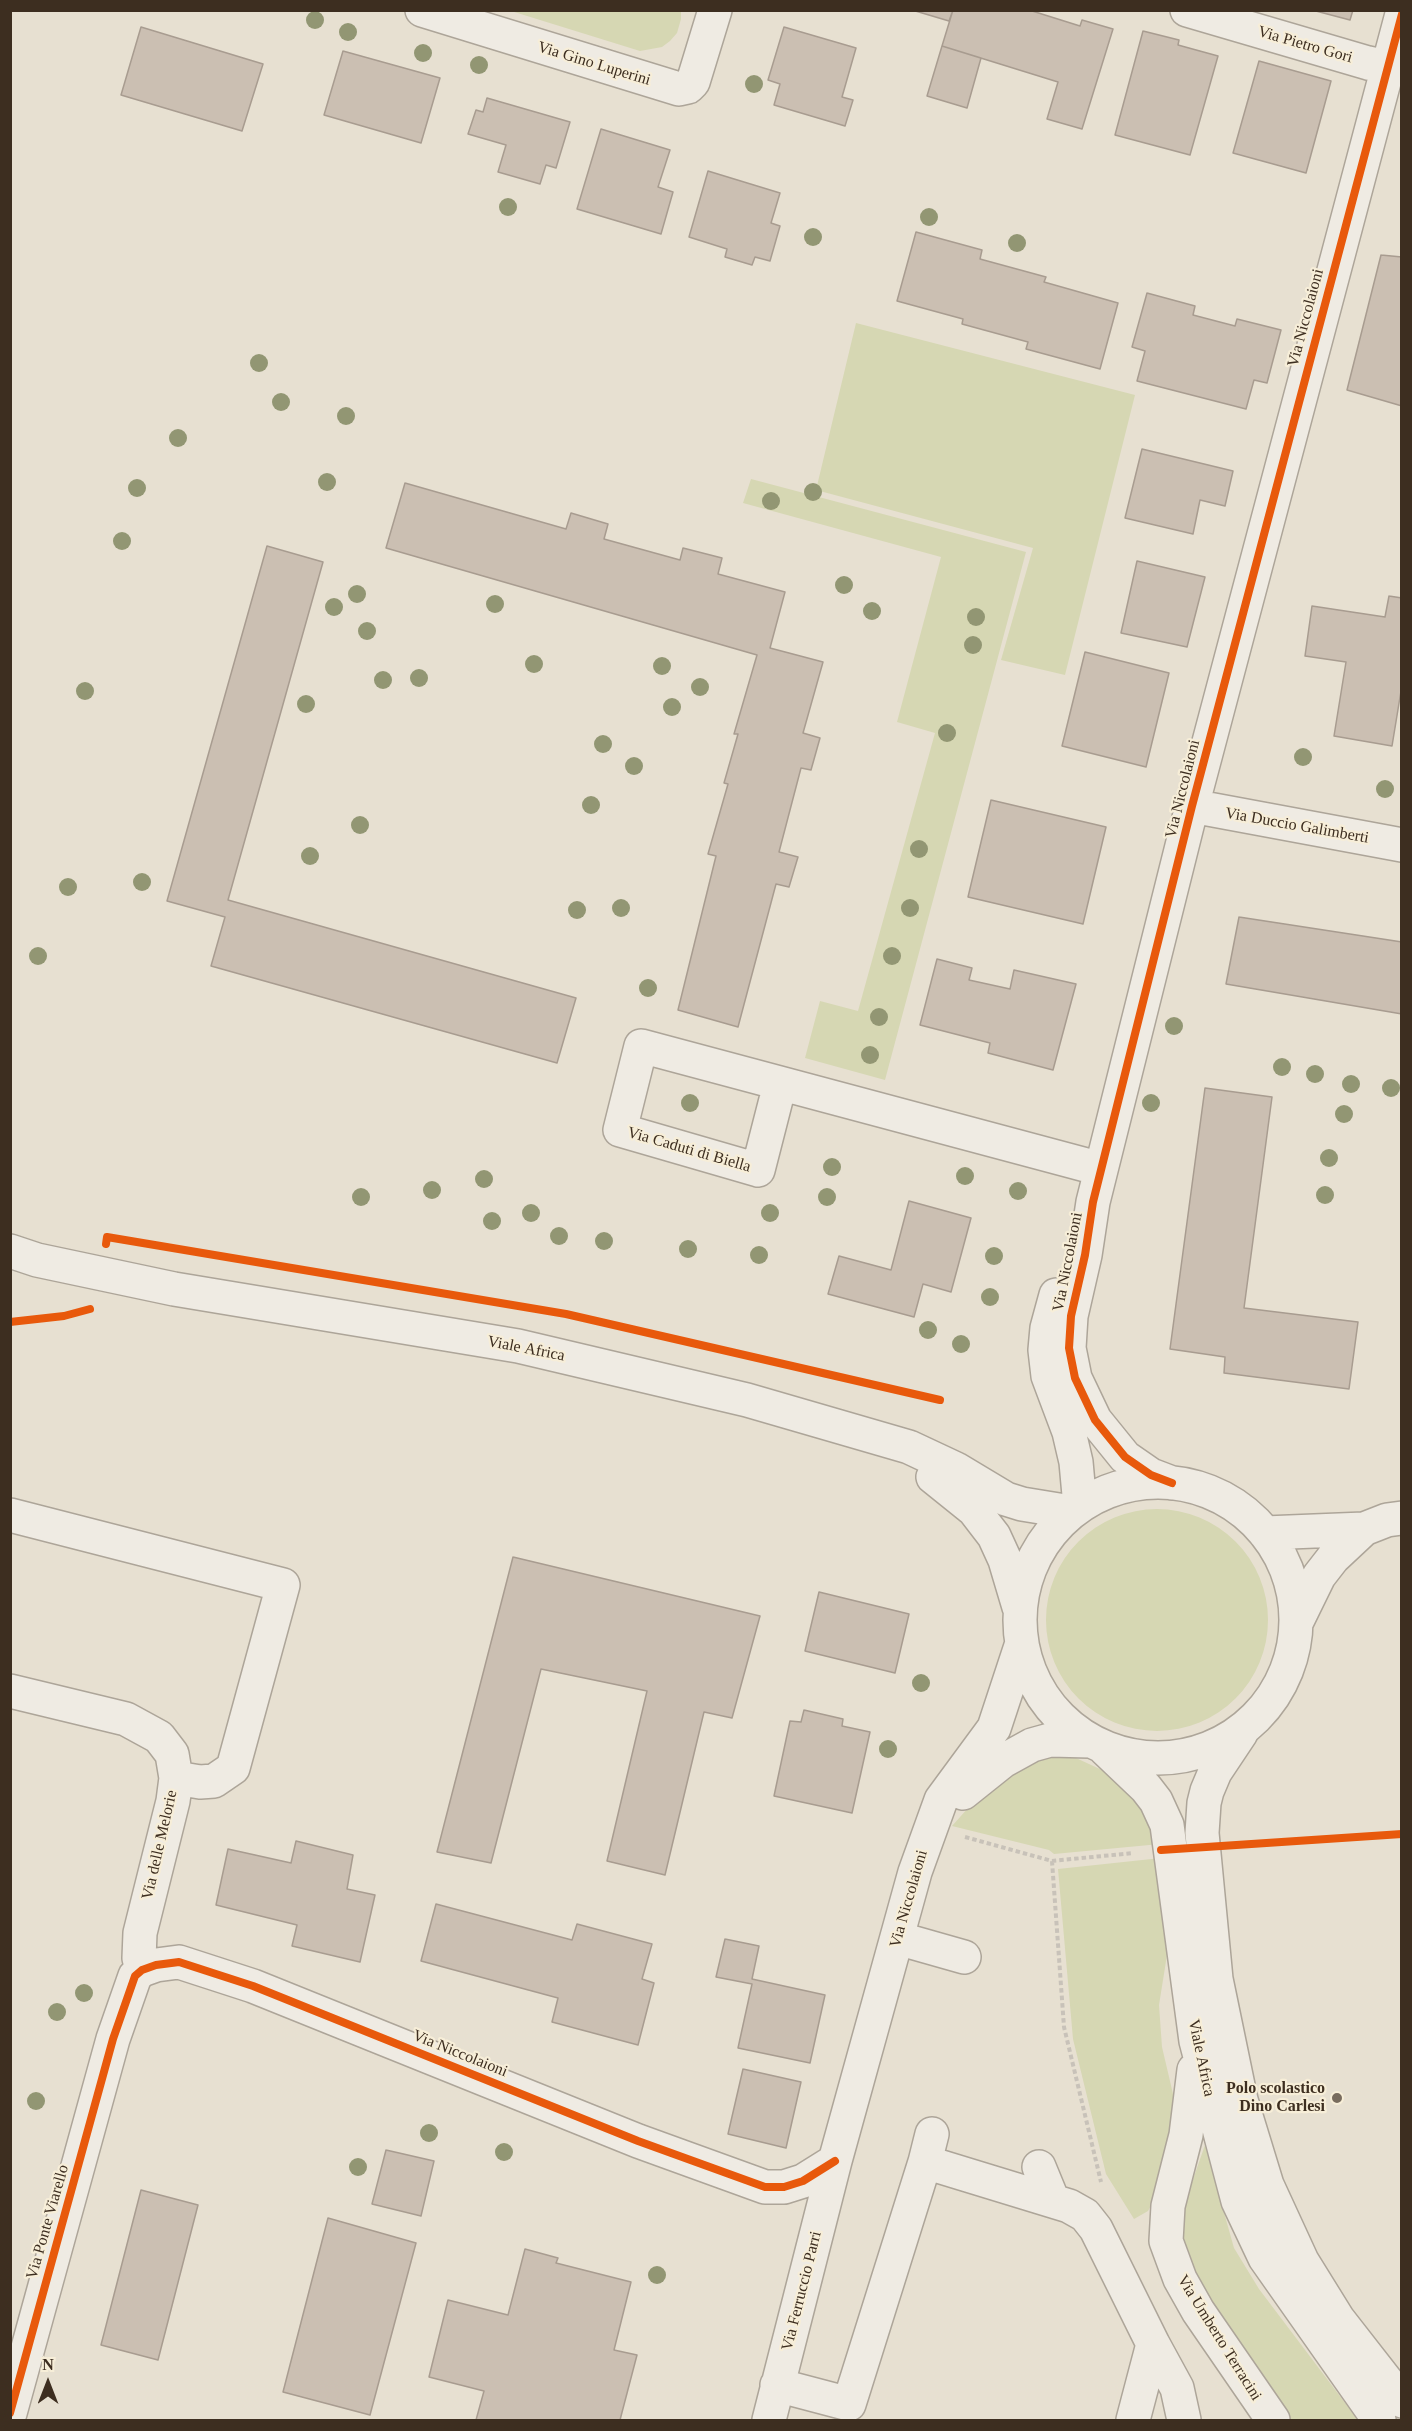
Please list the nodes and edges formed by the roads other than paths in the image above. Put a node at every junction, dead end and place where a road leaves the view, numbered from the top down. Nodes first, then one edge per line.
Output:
1 (422, 10) edge
2 (715, 10) edge
3 (1187, 10) edge
4 (1401, 14) edge
5 (1395, 66) edge
6 (1192, 806) junction
7 (1401, 845) edge
8 (780, 1084) junction
9 (1101, 1168) junction
10 (1093, 1202) junction
11 (10, 1251) edge
12 (10, 1273) edge
13 (174, 1289) junction
14 (872, 1436) junction
15 (1172, 1483) junction
16 (1075, 1509) junction
17 (10, 1515) edge
18 (1401, 1518) edge
19 (1364, 1529) junction
20 (1265, 1533) junction
21 (1020, 1608) junction
22 (1296, 1623) junction
23 (1021, 1646) junction
24 (10, 1691) edge
25 (1245, 1727) junction
26 (1097, 1744) junction
27 (176, 1778) junction
28 (933, 1820) junction
29 (897, 1938) junction
30 (964, 1957) dead end
31 (142, 1970) junction
32 (1196, 2041) junction
33 (835, 2161) junction
34 (1039, 2167) dead end
35 (1053, 2201) junction
36 (1153, 2344) junction
37 (777, 2385) junction
38 (1401, 2401) edge
39 (853, 2412) edge
40 (10, 2413) edge
41 (1266, 2415) edge
42 (769, 2421) edge
43 (1133, 2421) edge
44 (1184, 2421) edge
45 (1379, 2421) edge

1 - 2 street, Via Gino Luperini
3 - 5 street, Via Pietro Gori
4 - 5 street, Via Niccolaioni
5 - 6 street, Via Niccolaioni
6 - 7 street, Via Duccio Galimberti
6 - 9 street, Via Niccolaioni
8 - 8 street, Via Caduti di Biella
8 - 9 street, Via Caduti di Biella
9 - 10 street, Via Niccolaioni
10 - 15 street, Via Niccolaioni
10 - 16 street, Via Niccolaioni
11 - 13 street, Viale Africa
12 - 13 street, Viale Africa
13 - 14 street, Viale Africa
14 - 16 street, Viale Africa
14 - 21 street, Viale Africa
15 - 16 street, Viale Africa
15 - 20 street, Viale Africa
16 - 21 street, Viale Africa
17 - 27 street
18 - 19 street
19 - 20 street
19 - 22 street
20 - 22 street, Viale Africa
21 - 23 street, Viale Africa
22 - 25 street, Viale Africa
23 - 26 street, Viale Africa
23 - 28 street, Via Niccolaioni
24 - 27 street, Via delle Melorie
25 - 26 street, Viale Africa
25 - 38 street, Viale Africa
26 - 28 street
26 - 32 street, Viale Africa
27 - 31 street, Via delle Melorie
28 - 29 street, Via Niccolaioni
29 - 30 street
29 - 33 street, Via Niccolaioni
31 - 33 street, Via Niccolaioni
31 - 40 street, Via Ponte Viarello
32 - 41 street, Via Umberto Terracini
32 - 45 street, Viale Africa
33 - 37 street, Via Ferruccio Parri
34 - 35 street
35 - 36 street
35 - 39 street
36 - 43 street
36 - 44 street
37 - 39 street
37 - 42 street, Via Ferruccio Parri

